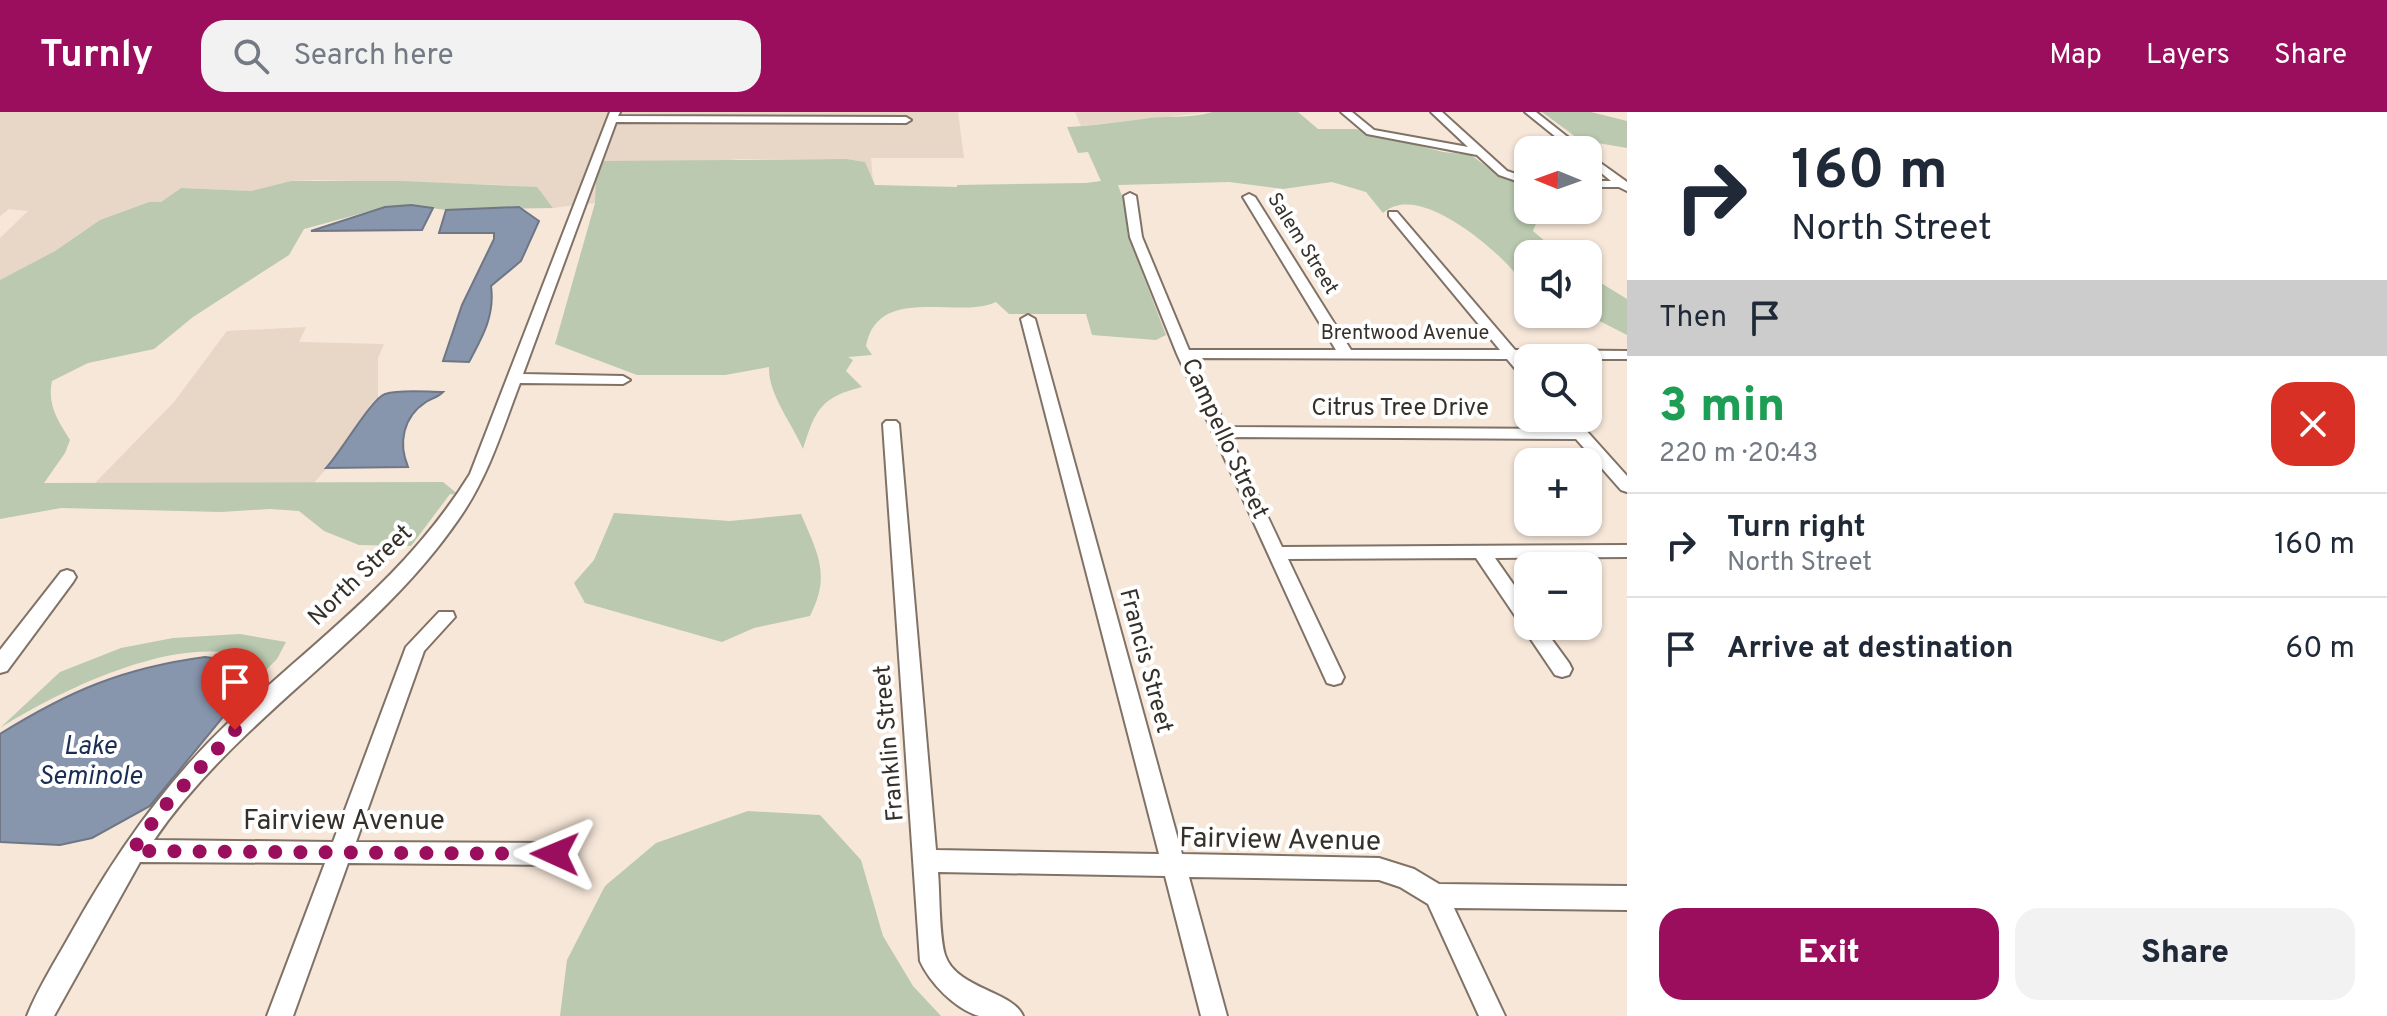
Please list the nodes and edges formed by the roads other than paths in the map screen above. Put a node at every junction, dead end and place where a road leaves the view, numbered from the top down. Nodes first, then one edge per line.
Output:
1 (1346, 112) edge
2 (1436, 112) edge
3 (1530, 112) edge
4 (613, 115) edge
5 (906, 120) dead end
6 (1561, 136) edge
7 (1483, 153) junction
8 (1602, 167) edge
9 (1514, 175) edge
10 (1622, 181) edge
11 (1602, 183) edge
12 (1130, 196) dead end
13 (1249, 197) dead end
14 (1393, 214) dead end
15 (1028, 319) dead end
16 (1184, 354) junction
17 (1346, 354) junction
18 (1509, 354) junction
19 (1627, 355) edge
20 (1514, 360) edge
21 (512, 378) junction
22 (623, 380) dead end
23 (891, 424) dead end
24 (1220, 432) junction
25 (1580, 434) joint
26 (1627, 486) edge
27 (1480, 551) junction
28 (1627, 551) edge
29 (1276, 553) junction
30 (67, 577) dead end
31 (1514, 600) edge
32 (446, 617) dead end
33 (1542, 640) edge
34 (0, 665) edge
35 (1562, 669) dead end
36 (1334, 677) dead end
37 (132, 851) junction
38 (342, 851) junction
39 (555, 854) dead end
40 (926, 861) junction
41 (1173, 868) junction
42 (1436, 896) junction
43 (1627, 898) edge
44 (40, 1016) edge
45 (280, 1016) edge
46 (1010, 1016) edge
47 (1214, 1016) edge
48 (1492, 1016) edge

1 - 7 street
2 - 7 street
3 - 6 street
4 - 5 street
4 - 21 street, North Street
7 - 9 street
8 - 10 street
10 - 11 street
12 - 16 street, Campello Street
13 - 17 street, Salem Street
14 - 18 street
15 - 41 street, Francis Street
16 - 17 street, Brentwood Avenue
16 - 24 street, Campello Street
17 - 18 street, Brentwood Avenue
18 - 19 street, Brentwood Avenue
18 - 20 street
21 - 22 street
21 - 37 street, North Street
23 - 40 street, Franklin Street
24 - 25 street, Citrus Tree Drive
24 - 29 street, Campello Street
25 - 26 street
27 - 28 street
27 - 29 street
27 - 31 street
29 - 36 street, Campello Street
30 - 34 street
32 - 38 street
33 - 35 street
37 - 38 street, Fairview Avenue
37 - 44 street, North Street
38 - 39 street, Fairview Avenue
38 - 45 street
40 - 41 street, Fairview Avenue
40 - 46 street, Franklin Street
41 - 42 street, Fairview Avenue
41 - 47 street, Francis Street
42 - 43 street, Fairview Avenue
42 - 48 street

